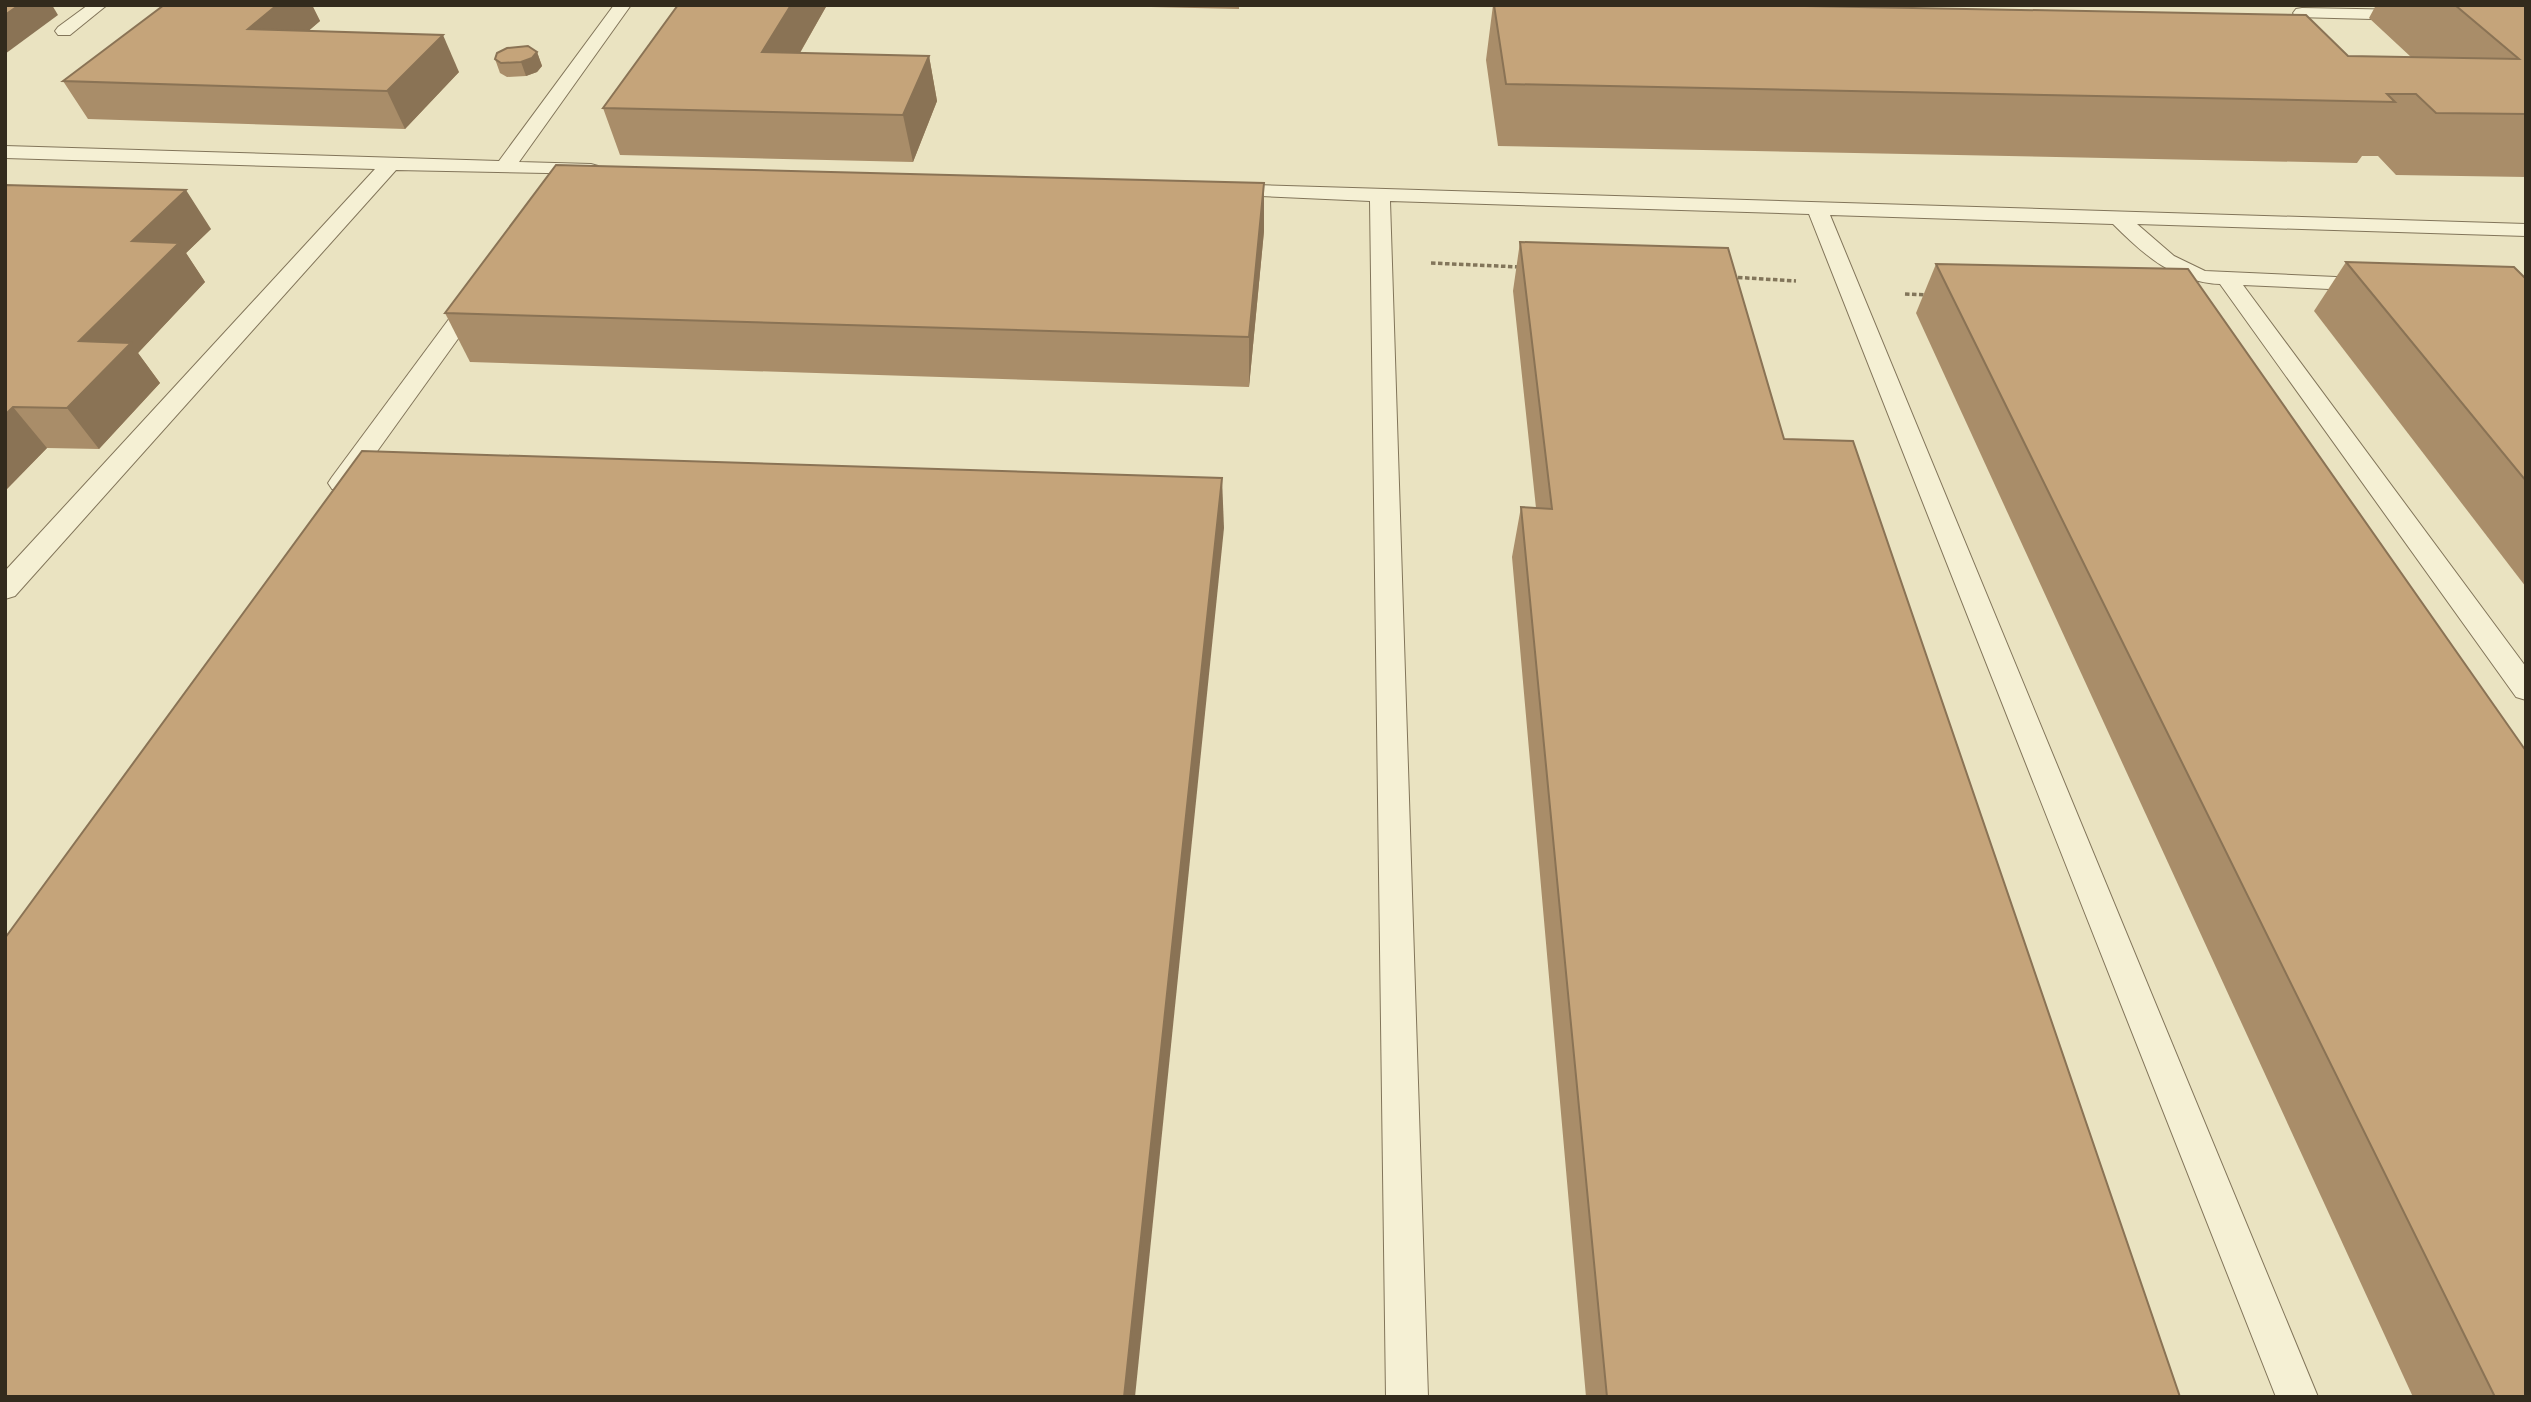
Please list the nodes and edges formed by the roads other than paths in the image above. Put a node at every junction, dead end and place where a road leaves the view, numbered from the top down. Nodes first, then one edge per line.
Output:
1 (99, 5) edge
2 (623, 5) edge
3 (2302, 13) edge
4 (2432, 15) dead end
5 (64, 31) dead end
6 (5, 152) edge
7 (391, 164) junction
8 (505, 167) junction
9 (612, 171) edge
10 (1199, 189) edge
11 (1380, 195) junction
12 (1817, 208) junction
13 (2119, 218) junction
14 (2526, 230) edge
15 (491, 278) edge
16 (2227, 279) junction
17 (2393, 285) edge
18 (326, 502) edge
19 (5, 589) edge
20 (2526, 689) edge
21 (1407, 1397) edge
22 (2297, 1397) edge

1 - 5 lane
2 - 8 lane
3 - 4 lane
6 - 7 lane
7 - 8 lane
7 - 19 lane
8 - 9 lane
10 - 11 lane
11 - 12 lane
11 - 21 lane
12 - 13 lane
12 - 22 lane
13 - 14 lane
13 - 16 lane
15 - 18 lane
16 - 17 lane
16 - 20 lane

